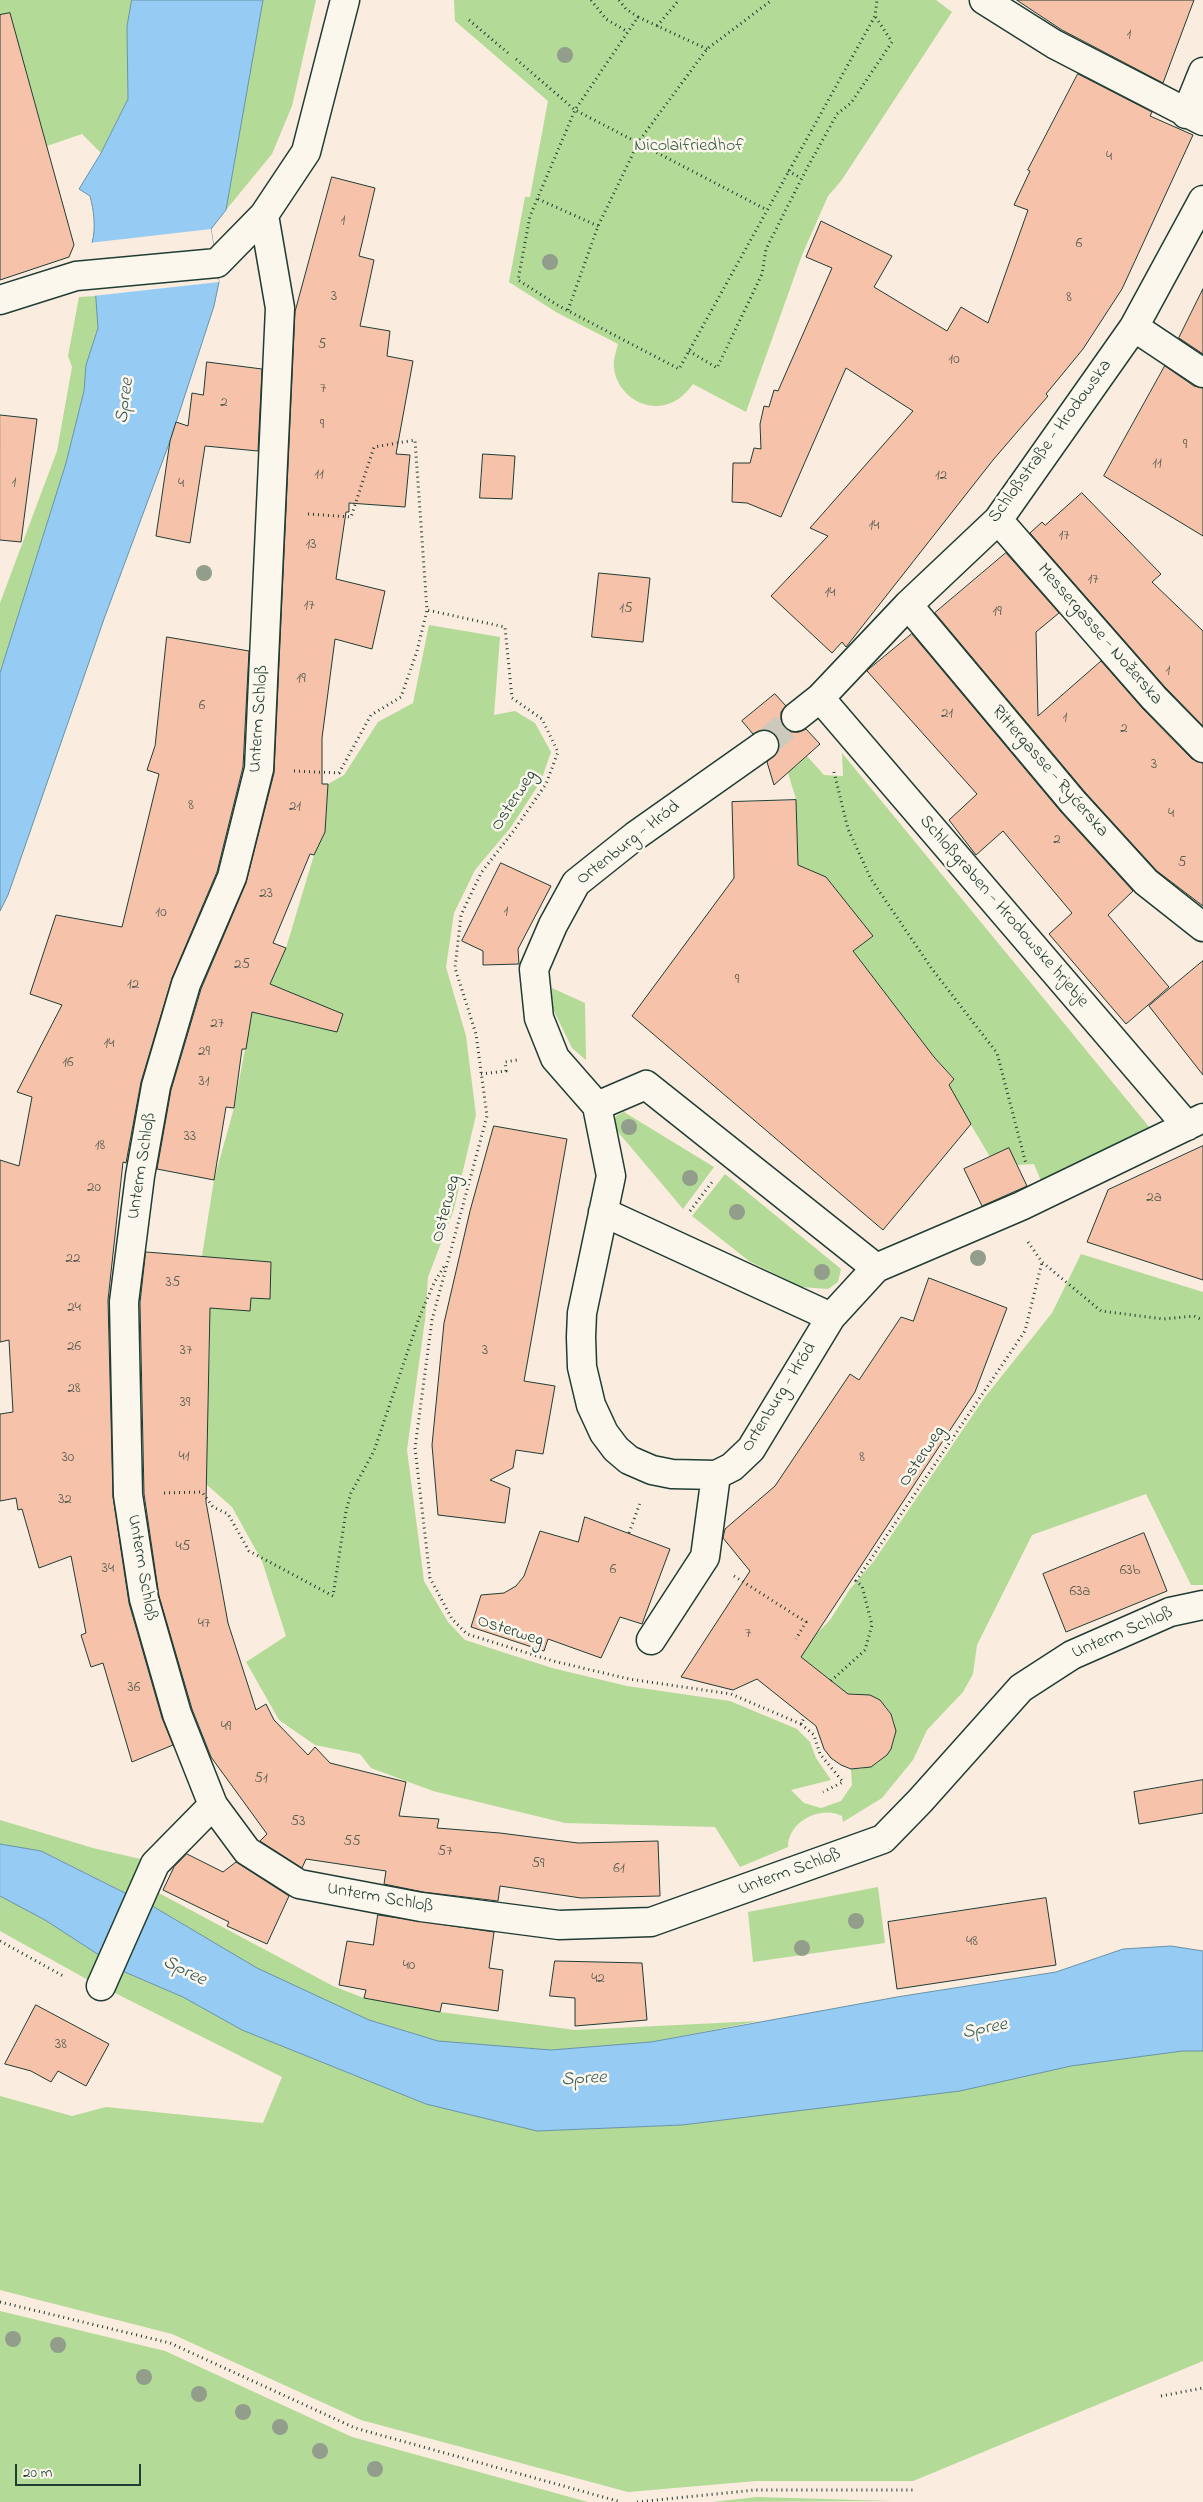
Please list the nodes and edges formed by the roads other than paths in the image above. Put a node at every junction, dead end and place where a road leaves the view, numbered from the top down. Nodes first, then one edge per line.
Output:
1 (345, 0) edge
2 (984, 0) edge
3 (1203, 72) edge
4 (1195, 118) edge
5 (1203, 200) edge
6 (264, 215) junction
7 (0, 300) edge
8 (1134, 328) junction
9 (1203, 373) edge
10 (998, 520) junction
11 (908, 606) junction
12 (820, 698) junction
13 (796, 717) tunnel mouth
14 (764, 745) tunnel mouth
15 (1203, 748) edge
16 (1203, 927) edge
17 (597, 1106) junction
18 (1195, 1122) edge
19 (603, 1212) junction
20 (876, 1268) junction
21 (831, 1316) junction
22 (716, 1475) junction
23 (1203, 1605) edge
24 (651, 1640) dead end
25 (213, 1806) junction
26 (100, 1986) road end

1 - 6 street
2 - 4 street
3 - 4 street
5 - 8 street, Schloßstraße - Hrodowska
6 - 7 street
6 - 25 street, Unterm Schloß
8 - 9 street
8 - 10 street, Schloßstraße - Hrodowska
10 - 11 street, Schloßstraße - Hrodowska
10 - 15 street, Messergasse - Nožerska
11 - 12 street, Schloßstraße - Hrodowska
11 - 16 street, Rittergasse - Ryćerska
12 - 13 street, Schloßstraße - Hrodowska
12 - 18 street, Schloßgraben - Hrodowske hrjebje
14 - 17 street, Ortenburg - Hród
17 - 19 street
17 - 20 street
18 - 20 street, Ortenburg - Hród
19 - 21 street
19 - 22 street
20 - 21 street, Ortenburg - Hród
21 - 22 street, Ortenburg - Hród
22 - 24 street
23 - 25 street, Unterm Schloß
25 - 26 street

